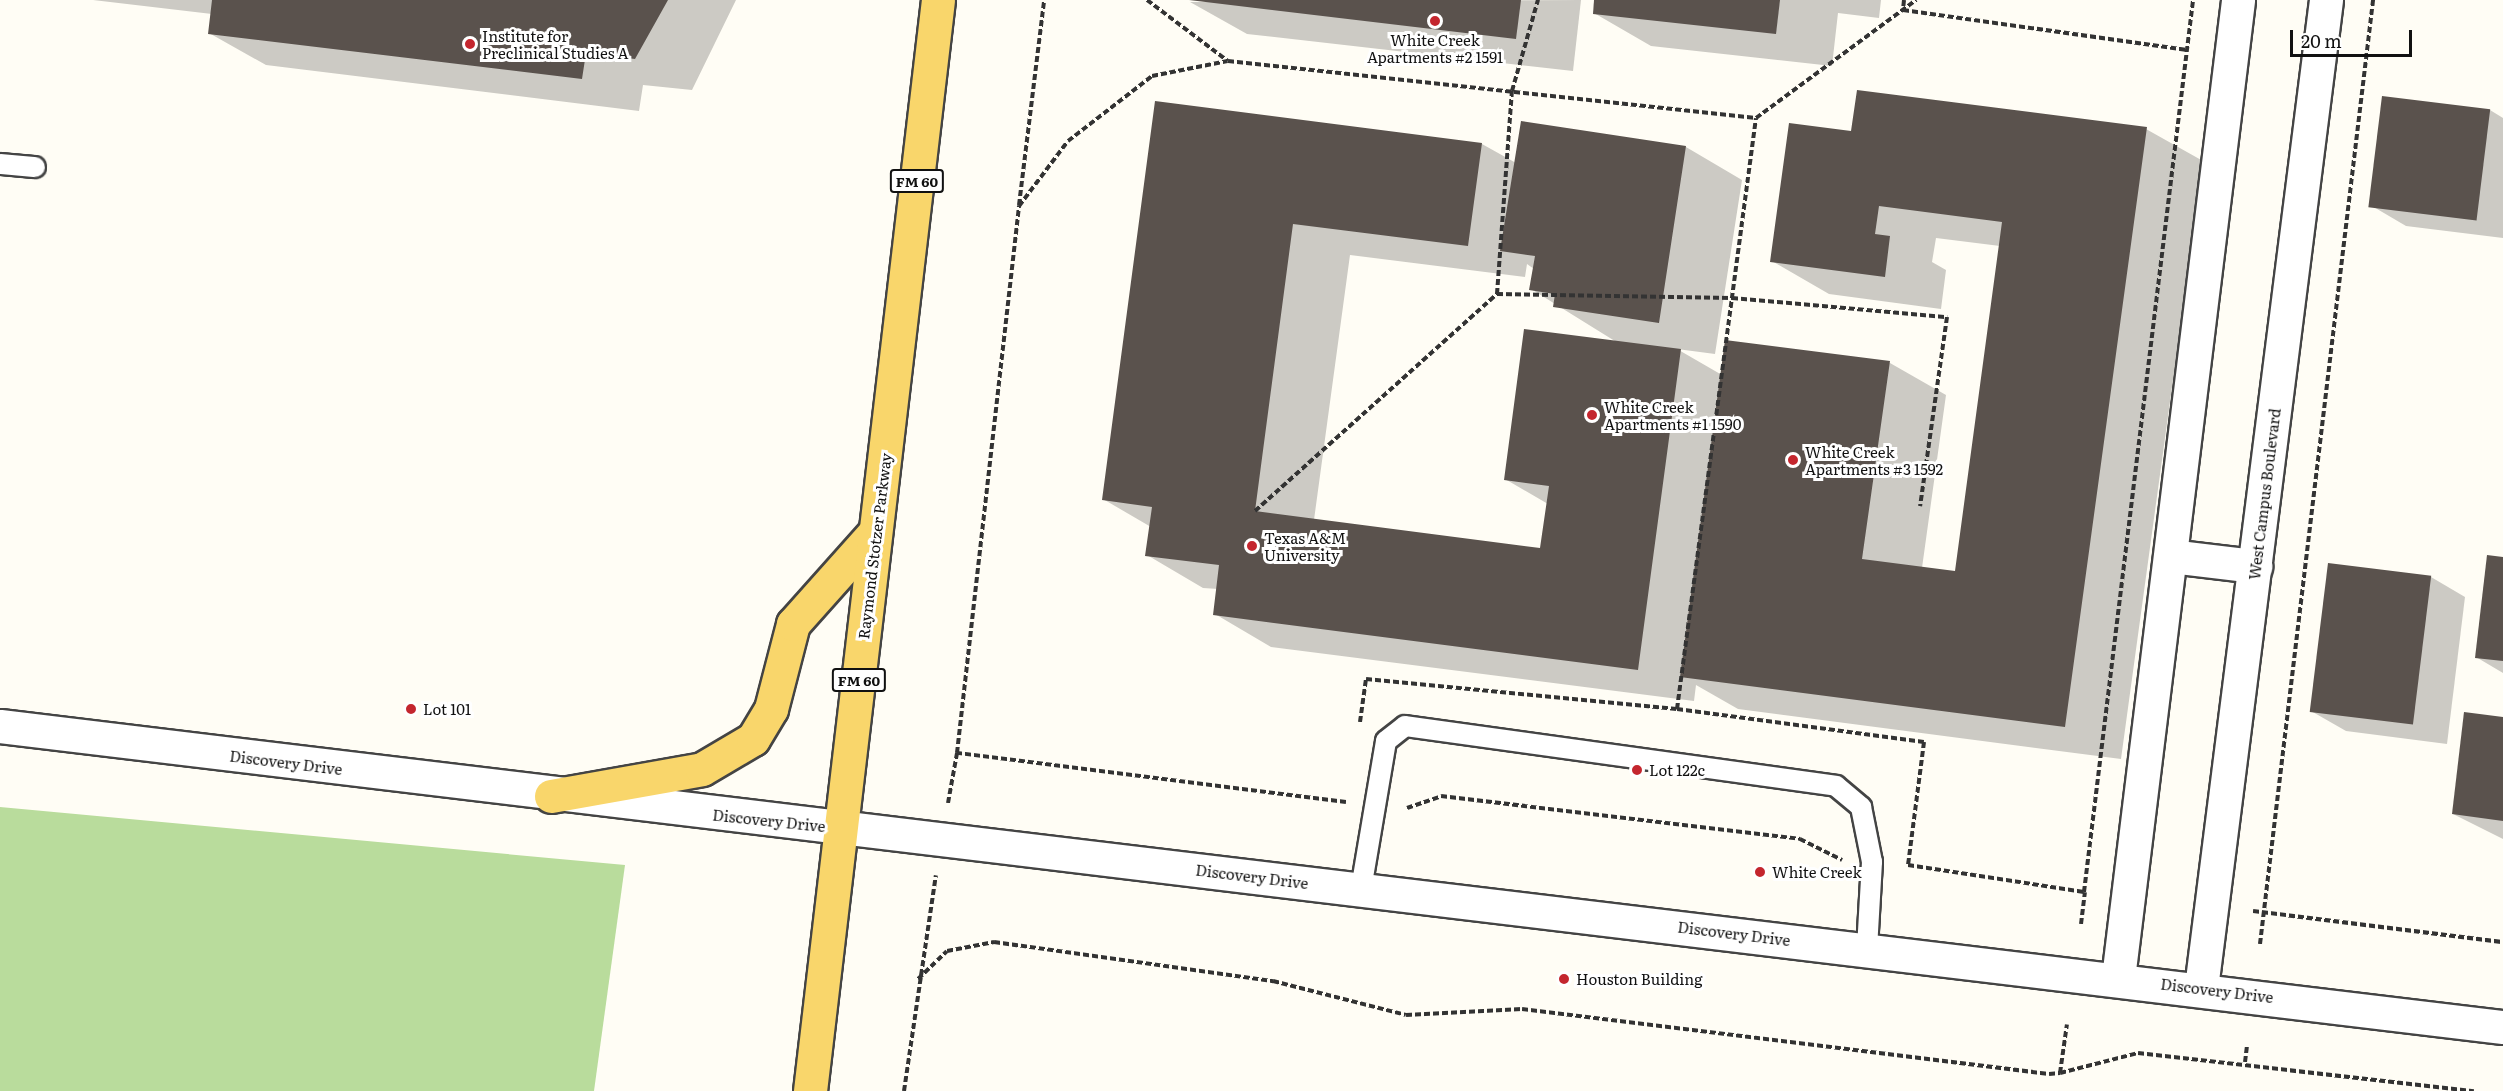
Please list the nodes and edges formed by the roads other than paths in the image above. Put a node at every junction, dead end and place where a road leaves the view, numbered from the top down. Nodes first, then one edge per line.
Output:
1 (938, 0) edge
2 (2238, 0) edge
3 (2326, 0) edge
4 (0, 164) edge
5 (34, 167) dead end
6 (875, 532) junction
7 (2171, 556) junction
8 (2255, 566) junction
9 (0, 726) edge
10 (550, 796) junction
11 (842, 828) junction
12 (1361, 889) junction
13 (1867, 949) junction
14 (2118, 978) junction
15 (2201, 988) junction
16 (2503, 1027) edge
17 (810, 1091) edge

1 - 6 main road, Raymond Stotzer Parkway / FM 60
2 - 7 street
3 - 8 street, West Campus Boulevard
4 - 5 lane
6 - 10 main road
6 - 11 main road, Raymond Stotzer Parkway / FM 60
7 - 8 street
7 - 14 street
8 - 15 street, West Campus Boulevard
9 - 10 street, Discovery Drive
10 - 11 street, Discovery Drive
11 - 12 street, Discovery Drive
11 - 17 main road, Raymond Stotzer Parkway / FM 60
12 - 13 street, Discovery Drive
12 - 13 lane
13 - 14 street, Discovery Drive
14 - 15 street, Discovery Drive
15 - 16 street, Discovery Drive

